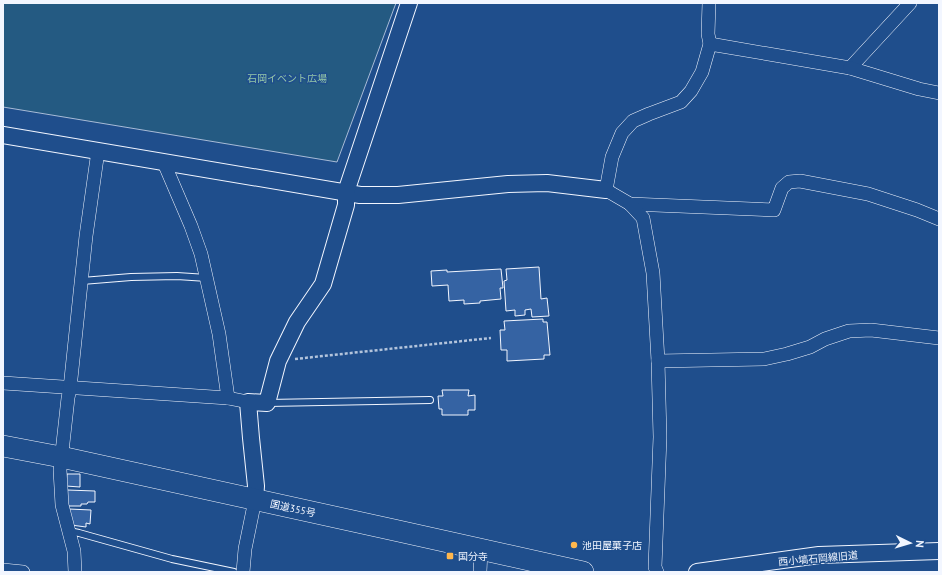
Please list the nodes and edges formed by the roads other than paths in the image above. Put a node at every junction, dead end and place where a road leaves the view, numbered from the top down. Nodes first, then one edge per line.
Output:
1 (409, 3) edge
2 (709, 3) edge
3 (910, 3) edge
4 (710, 44) junction
5 (850, 68) junction
6 (939, 93) edge
7 (3, 135) edge
8 (98, 151) junction
9 (164, 163) junction
10 (606, 190) junction
11 (346, 192) junction
12 (630, 204) junction
13 (939, 219) edge
14 (207, 278) junction
15 (82, 281) junction
16 (939, 338) edge
17 (658, 361) junction
18 (3, 383) edge
19 (70, 388) junction
20 (228, 398) junction
21 (430, 400) dead end
22 (248, 402) junction
23 (267, 403) junction
24 (3, 446) edge
25 (61, 457) junction
26 (255, 500) junction
27 (69, 531) junction
28 (480, 549) junction
29 (939, 551) edge
30 (3, 570) edge
31 (23, 572) edge
32 (75, 572) edge
33 (234, 572) edge
34 (243, 572) edge
35 (480, 572) edge
36 (583, 572) edge
37 (657, 572) edge
38 (698, 572) edge

1 - 11 street
2 - 4 street
3 - 5 street
4 - 5 street
4 - 10 street
5 - 6 street
7 - 8 street
8 - 9 street
8 - 15 street
9 - 11 street
9 - 14 street
10 - 11 street
10 - 12 street
11 - 23 street
12 - 13 street
12 - 17 street
14 - 15 lane
14 - 20 street
15 - 19 street
16 - 17 street
17 - 37 street
18 - 19 street
19 - 20 street
19 - 25 street
20 - 22 street
21 - 23 lane
22 - 23 street
22 - 26 street
24 - 25 highway, 国道355号
25 - 26 highway, 国道355号
25 - 27 street
26 - 28 highway, 国道355号
26 - 34 street
27 - 32 street
27 - 33 lane
28 - 35 street
28 - 36 highway, 国道355号
29 - 38 street, 西小塙石岡線旧道
30 - 31 street

